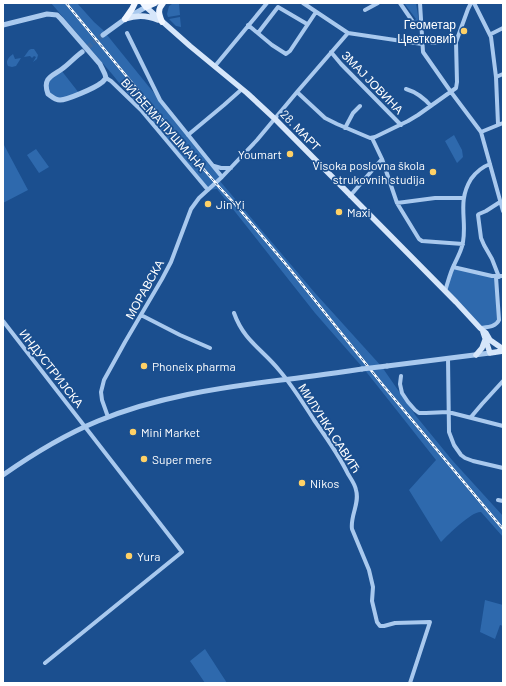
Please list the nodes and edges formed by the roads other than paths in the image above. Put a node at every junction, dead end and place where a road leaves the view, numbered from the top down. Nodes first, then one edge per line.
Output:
1 (135, 3) edge
2 (155, 3) edge
3 (163, 3) edge
4 (267, 3) edge
5 (303, 3) edge
6 (378, 3) edge
7 (400, 3) edge
8 (420, 3) edge
9 (472, 3) edge
10 (145, 5) edge
11 (365, 10) dead end
12 (316, 12) junction
13 (125, 19) junction
14 (162, 22) junction
15 (307, 24) junction
16 (3, 25) edge
17 (248, 25) junction
18 (503, 28) edge
19 (421, 29) junction
20 (127, 33) dead end
21 (258, 33) junction
22 (348, 33) junction
23 (103, 34) tunnel mouth
24 (490, 34) junction
25 (456, 39) junction
26 (432, 43) dead end
27 (422, 46) junction
28 (82, 52) tunnel mouth
29 (331, 52) junction
30 (215, 66) junction
31 (503, 74) edge
32 (496, 77) junction
33 (106, 78) junction
34 (242, 89) junction
35 (406, 89) dead end
36 (297, 92) junction
37 (451, 92) junction
38 (360, 106) dead end
39 (431, 106) junction
40 (275, 118) junction
41 (503, 123) edge
42 (498, 124) junction
43 (401, 125) junction
44 (346, 128) junction
45 (481, 132) junction
46 (188, 135) junction
47 (372, 138) junction
48 (382, 159) junction
49 (490, 164) junction
50 (213, 166) junction
51 (231, 168) junction
52 (222, 177) junction
53 (208, 190) junction
54 (350, 196) junction
55 (464, 198) junction
56 (500, 202) junction
57 (397, 203) junction
58 (503, 211) edge
59 (463, 244) junction
60 (453, 267) junction
61 (499, 276) edge
62 (445, 291) junction
63 (234, 313) dead end
64 (141, 316) junction
65 (3, 322) edge
66 (481, 328) junction
67 (488, 340) junction
68 (210, 348) dead end
69 (503, 350) edge
70 (490, 353) junction
71 (476, 355) junction
72 (448, 358) junction
73 (401, 376) dead end
74 (286, 380) junction
75 (502, 384) edge
76 (448, 412) junction
77 (108, 417) junction
78 (471, 417) junction
79 (503, 426) edge
80 (85, 427) junction
81 (503, 468) edge
82 (3, 475) edge
83 (498, 500) dead end
84 (503, 501) edge
85 (45, 663) dead end
86 (410, 683) edge

1 - 13 main road
2 - 10 main road
3 - 14 main road
4 - 17 street
5 - 12 street
6 - 11 street
7 - 19 street
8 - 19 street
9 - 24 street
9 - 25 street
10 - 13 street
10 - 14 main road, 28. МАРТ
12 - 15 street
12 - 22 street
13 - 14 main road
13 - 23 street
14 - 30 main road, 28. МАРТ
15 - 21 street
15 - 21 street
16 - 33 street
17 - 21 street
17 - 30 street
18 - 24 street
19 - 27 street
20 - 46 street
22 - 27 street
22 - 29 street, МОРАВСКА
24 - 32 street
25 - 26 street
25 - 37 street
27 - 37 street
28 - 33 street, ВИЉЕМА ПУШМАНА
29 - 36 street, МОРАВСКА
29 - 43 street, ЗМАЈ ЈОВИНА
30 - 34 main road, 28. МАРТ
31 - 32 street
32 - 42 street
33 - 53 street, ВИЉЕМА ПУШМАНА
34 - 40 main road, 28. МАРТ
34 - 46 street
35 - 39 street
36 - 40 street, МОРАВСКА
36 - 44 street
37 - 39 street
37 - 45 street
38 - 44 street
39 - 43 street
40 - 51 street, МОРАВСКА
40 - 54 main road, 28. МАРТ
41 - 42 street
42 - 45 street
43 - 47 street
44 - 47 street
45 - 49 street
46 - 50 street
47 - 48 street
48 - 54 street
48 - 57 street
49 - 55 street
49 - 56 street
50 - 51 street
50 - 52 street
51 - 52 street, МОРАВСКА
52 - 53 street, МОРАВСКА
53 - 64 street, МОРАВСКА
54 - 62 main road, 28. МАРТ
55 - 57 street
55 - 59 street
56 - 58 street
56 - 61 street
57 - 59 street
59 - 60 street
60 - 61 street
60 - 62 street
61 - 66 street
62 - 66 main road, 28. МАРТ
63 - 74 street, МИЛУНКА САВИЋ
64 - 68 street
64 - 77 street, МОРАВСКА
65 - 80 street, ИНДУСТРИЈСКА
66 - 67 main road, 28. МАРТ
67 - 69 main road
67 - 70 main road, 28. МАРТ
67 - 71 main road
69 - 70 main road
70 - 71 street
71 - 72 street
72 - 74 street, bridge
72 - 76 street
73 - 76 street
74 - 77 street
74 - 86 street, МИЛУНКА САВИЋ
75 - 78 street
76 - 78 street
76 - 81 street
77 - 80 street
78 - 79 street
80 - 82 street
80 - 85 street, ИНДУСТРИЈСКА
83 - 84 street

